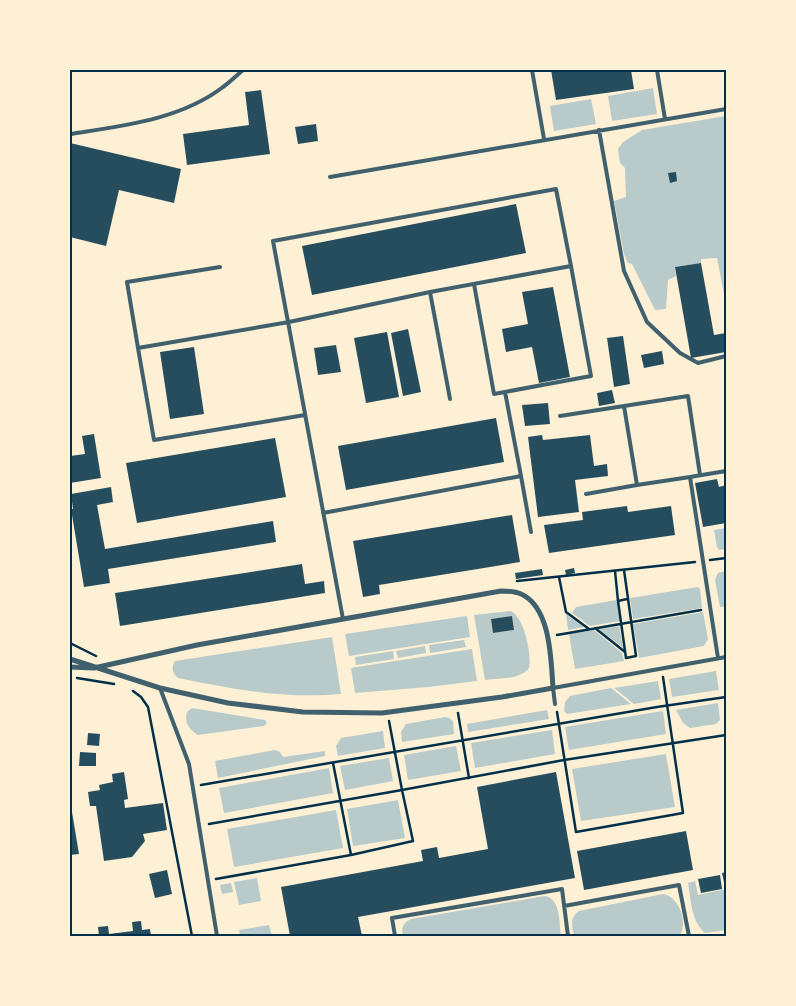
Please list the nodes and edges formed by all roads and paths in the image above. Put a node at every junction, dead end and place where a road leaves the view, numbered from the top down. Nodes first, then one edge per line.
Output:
1 (243, 70) edge
2 (532, 70) edge
3 (656, 70) edge
4 (726, 109) edge
5 (665, 119) junction
6 (599, 130) junction
7 (70, 134) edge
8 (544, 139) junction
9 (330, 177) dead end
10 (571, 266) junction
11 (220, 267) dead end
12 (474, 284) junction
13 (430, 292) junction
14 (289, 322) junction
15 (138, 348) junction
16 (726, 356) edge
17 (505, 392) junction
18 (450, 399) dead end
19 (624, 406) junction
20 (306, 415) junction
21 (560, 416) dead end
22 (726, 471) edge
23 (700, 475) junction
24 (521, 476) junction
25 (690, 477) junction
26 (637, 485) junction
27 (586, 494) dead end
28 (323, 513) junction
29 (531, 532) dead end
30 (624, 570) dead end
31 (615, 571) dead end
32 (559, 577) dead end
33 (628, 599) junction
34 (618, 601) junction
35 (711, 609) junction
36 (343, 620) junction
37 (631, 622) junction
38 (622, 624) junction
39 (595, 628) junction
40 (589, 629) junction
41 (548, 637) junction
42 (625, 653) junction
43 (726, 657) edge
44 (718, 658) junction
45 (70, 660) edge
46 (70, 667) edge
47 (94, 668) junction
48 (662, 668) junction
49 (70, 677) edge
50 (116, 684) dead end
51 (160, 688) junction
52 (553, 688) junction
53 (131, 689) dead end
54 (726, 697) edge
55 (457, 703) junction
56 (555, 704) joint
57 (668, 705) junction
58 (387, 712) junction
59 (559, 723) junction
60 (726, 735) edge
61 (463, 740) junction
62 (674, 743) junction
63 (394, 752) junction
64 (564, 760) junction
65 (333, 763) junction
66 (469, 778) junction
67 (192, 787) junction
68 (402, 790) junction
69 (341, 800) junction
70 (200, 826) junction
71 (351, 855) junction
72 (209, 880) junction
73 (564, 906) junction
74 (192, 936) edge
75 (217, 936) edge
76 (395, 936) edge
77 (568, 936) edge
78 (690, 936) edge

1 - 7 lane
2 - 8 lane
3 - 5 lane
4 - 5 lane
5 - 6 lane
6 - 8 lane
6 - 16 lane
8 - 9 lane
10 - 12 lane
10 - 14 lane
10 - 17 lane
11 - 15 lane
12 - 13 lane
12 - 17 lane
13 - 14 lane
13 - 18 lane
14 - 15 lane
14 - 20 lane
15 - 20 lane
17 - 24 lane
19 - 21 lane
19 - 23 lane
19 - 26 lane
20 - 28 lane
22 - 23 lane
23 - 25 lane
24 - 28 lane
24 - 29 lane
25 - 26 lane
25 - 35 lane
26 - 27 lane
28 - 36 lane
30 - 33 path
31 - 34 path
32 - 40 path
33 - 34 path
33 - 37 path
34 - 38 path
35 - 37 path
35 - 44 lane
36 - 41 street
36 - 47 street
37 - 38 path
37 - 42 path
38 - 39 path
38 - 42 path
39 - 40 path
39 - 42 path
40 - 41 path
41 - 52 street
43 - 44 lane
44 - 48 lane
45 - 47 street
46 - 47 street
47 - 51 street
48 - 52 lane
48 - 57 path
49 - 50 path
51 - 58 street
51 - 67 lane
52 - 55 street
52 - 56 lane
53 - 74 path
54 - 57 path
55 - 58 street
55 - 61 path
56 - 59 path
57 - 59 path
57 - 62 path
58 - 63 path
59 - 61 path
59 - 64 path
60 - 62 path
61 - 63 path
61 - 66 path
62 - 64 path
62 - 64 path
63 - 65 path
63 - 68 path
64 - 66 path
65 - 67 path
65 - 69 path
66 - 68 path
67 - 70 lane
68 - 69 path
68 - 71 path
69 - 70 path
69 - 71 path
70 - 72 lane
71 - 72 path
72 - 75 lane
73 - 76 lane
73 - 77 lane
73 - 78 lane

